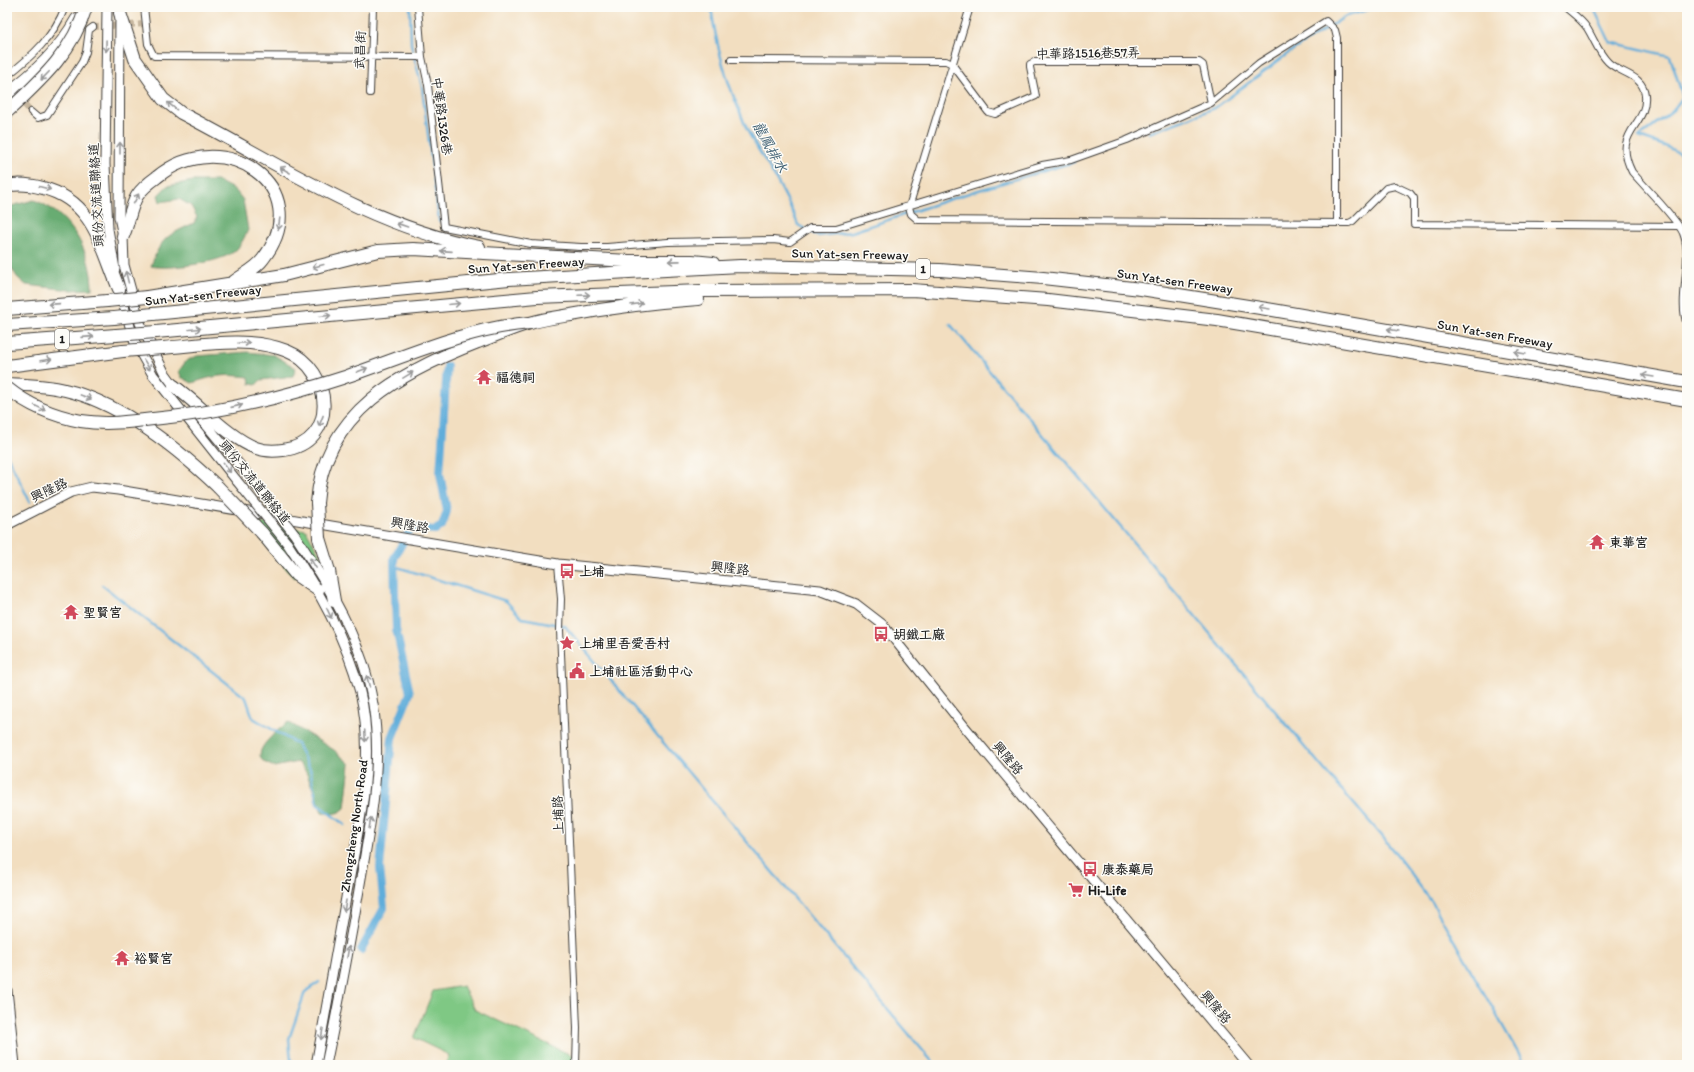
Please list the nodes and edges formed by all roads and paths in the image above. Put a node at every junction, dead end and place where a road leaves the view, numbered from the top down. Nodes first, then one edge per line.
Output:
1 (65, 7) edge
2 (83, 7) edge
3 (86, 7) edge
4 (107, 7) edge
5 (144, 7) edge
6 (373, 7) edge
7 (418, 7) edge
8 (970, 7) edge
9 (1565, 7) edge
10 (121, 9) edge
11 (93, 27) dead end
12 (371, 57) junction
13 (420, 57) junction
14 (731, 60) dead end
15 (952, 64) junction
16 (7, 76) edge
17 (370, 93) dead end
18 (7, 94) edge
19 (1211, 103) junction
20 (7, 112) edge
21 (31, 112) tunnel mouth
22 (7, 186) edge
23 (909, 207) junction
24 (1337, 223) junction
25 (1679, 226) junction
26 (123, 236) junction
27 (549, 257) junction
28 (740, 266) junction
29 (231, 284) junction
30 (119, 289) junction
31 (729, 291) junction
32 (7, 301) edge
33 (32, 305) junction
34 (7, 308) edge
35 (530, 323) junction
36 (7, 325) edge
37 (1687, 325) edge
38 (7, 343) edge
39 (7, 366) edge
40 (1687, 382) edge
41 (7, 384) edge
42 (174, 386) junction
43 (7, 388) edge
44 (1687, 400) edge
45 (7, 525) edge
46 (295, 535) joint
47 (287, 543) joint
48 (558, 564) junction
49 (318, 590) junction
50 (334, 601) junction
51 (7, 990) edge
52 (15, 1065) edge
53 (316, 1065) edge
54 (326, 1065) edge
55 (576, 1065) edge
56 (1248, 1065) edge

1 - 16 street
2 - 18 highway
3 -> 20 highway, bridge
4 -> 30 main road, 頭份交流道聯絡道
5 - 12 street
6 - 12 street, 武昌街
7 - 13 street, 中華路1326巷
8 - 15 street
9 - 25 street
26 -> 10 main road, 頭份交流道聯絡道
27 -> 10 highway
11 - 21 street
12 - 13 street
12 - 17 street, 武昌街
13 - 23 street, 中華路1326巷
14 - 15 street
15 - 19 street, 中華路1516巷57弄
15 - 23 street
19 - 23 street
19 - 24 street
22 -> 30 highway
23 - 24 street
24 - 25 street
25 - 37 street
26 -> 29 highway
42 -> 26 main road, 頭份交流道聯絡道
28 -> 27 highway
27 -> 29 highway
28 - 36 highway, Sun Yat-sen Freeway / 1, bridge
40 -> 28 highway, Sun Yat-sen Freeway / 1
29 -> 33 highway, bridge
30 -> 47 main road, 頭份交流道聯絡道, bridge
35 -> 31 highway
38 -> 31 highway, 1, bridge
31 - 44 highway, 1
32 - 33 highway
33 - 34 highway
43 -> 35 highway, bridge
50 -> 35 highway, bridge
39 -> 42 highway, bridge
41 -> 49 highway, bridge
42 - 46 main road, 頭份交流道聯絡道, bridge
45 - 48 main road, 興隆路
50 -> 46 main road, Zhongzheng North Road
47 - 49 main road, Zhongzheng North Road
48 - 55 street, 上埔路
48 - 56 main road, 興隆路
49 -> 53 main road, Zhongzheng North Road
54 -> 50 main road, Zhongzheng North Road
51 - 52 main road

